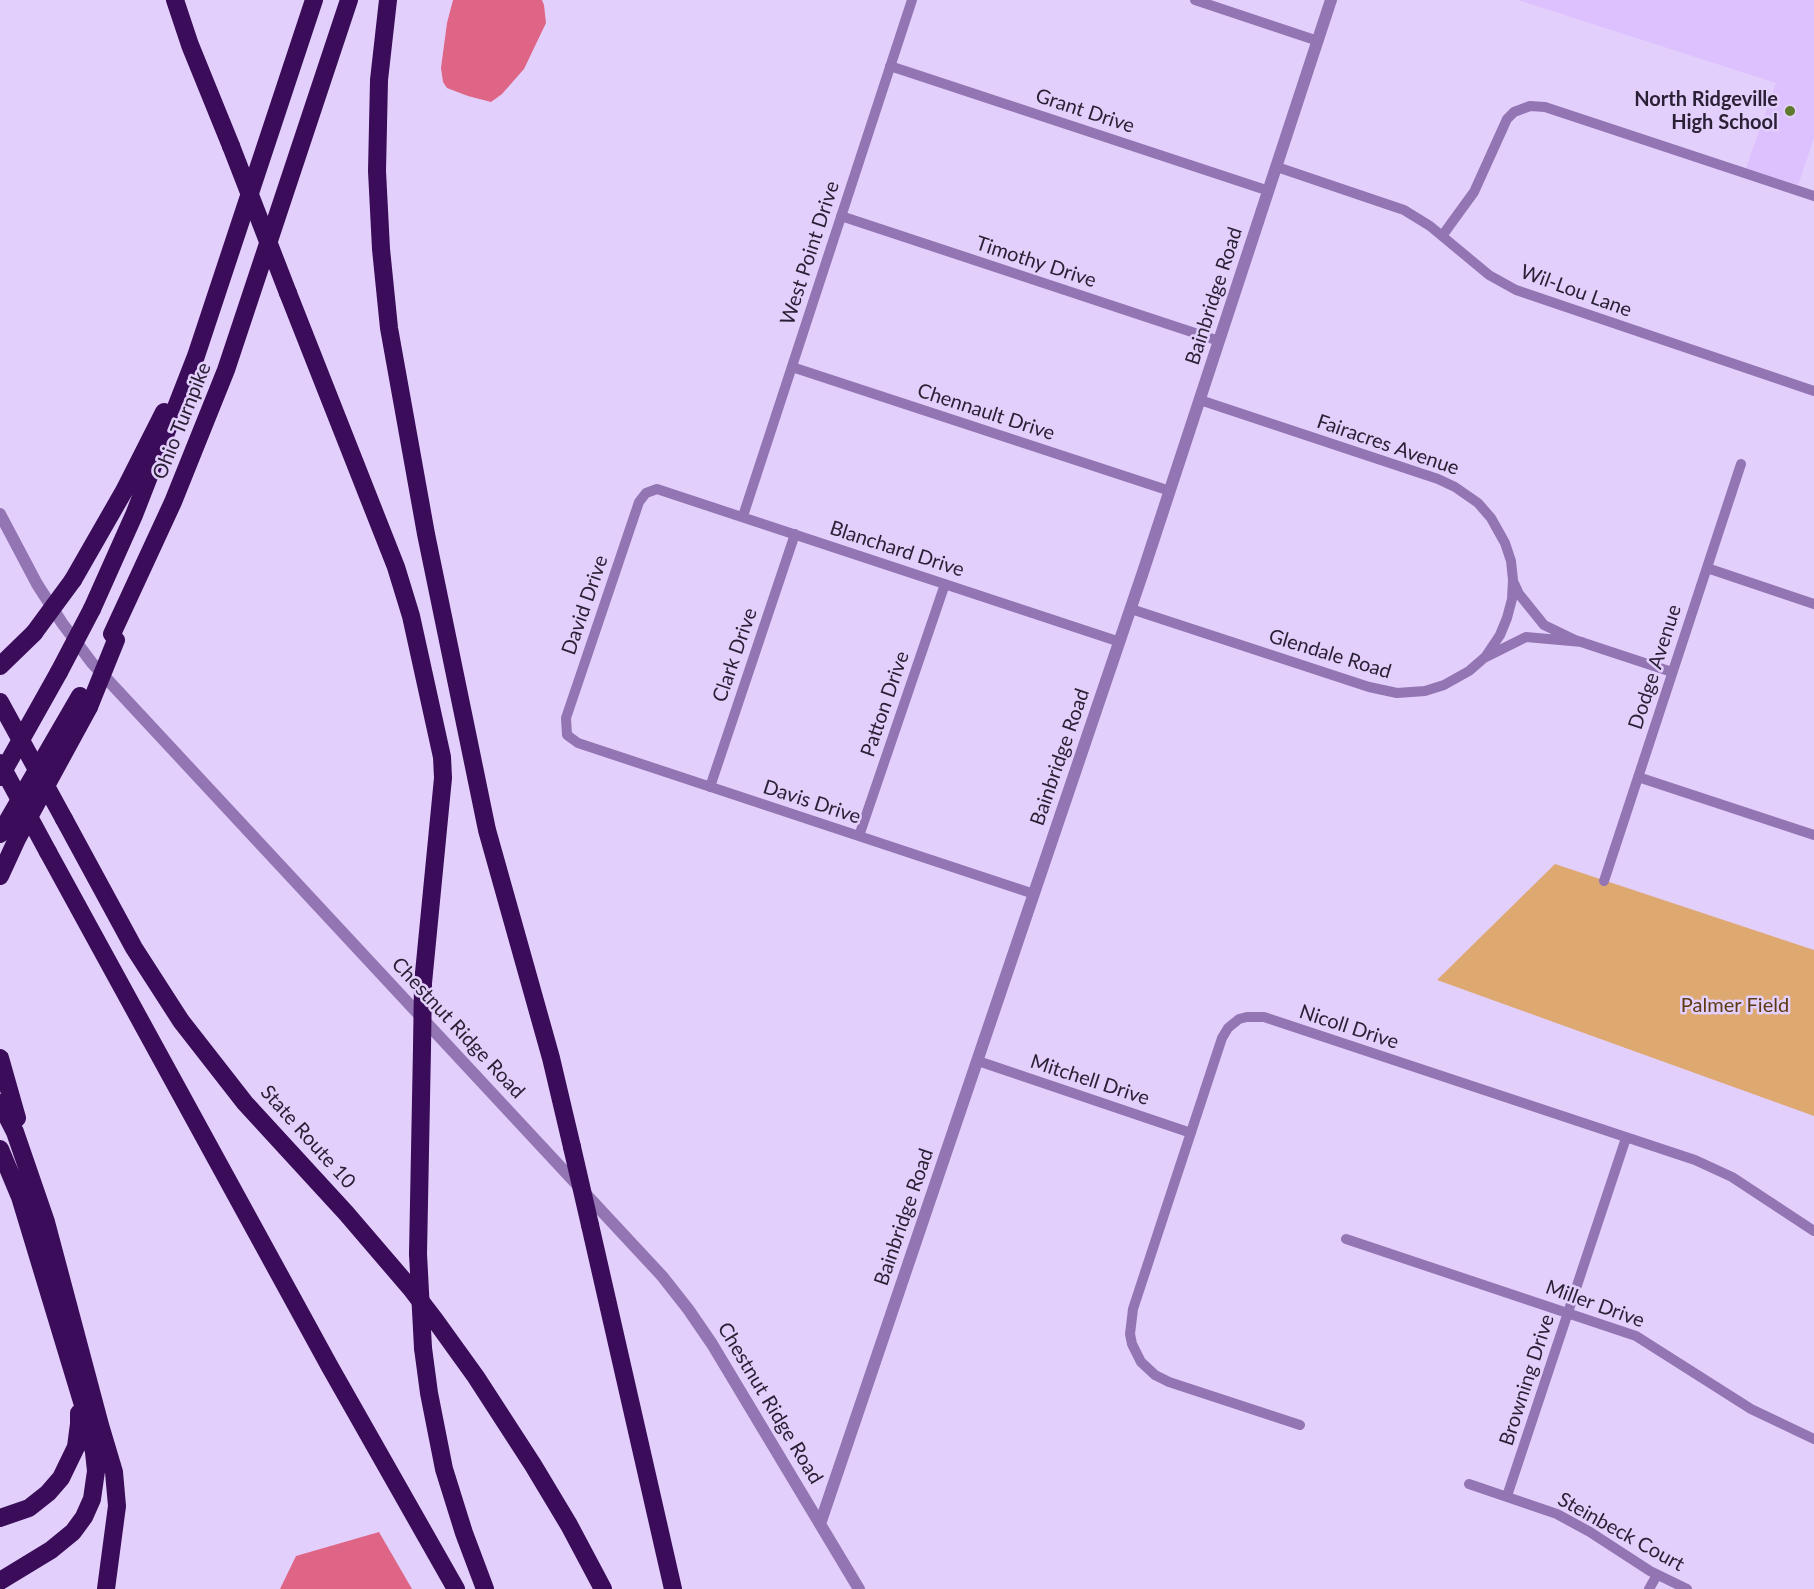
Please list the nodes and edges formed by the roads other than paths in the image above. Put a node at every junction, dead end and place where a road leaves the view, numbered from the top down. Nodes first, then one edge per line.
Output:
1 (175, 0) edge
2 (314, 0) edge
3 (349, 0) edge
4 (388, 0) edge
5 (912, 0) edge
6 (1195, 0) edge
7 (1331, 0) edge
8 (1318, 41) junction
9 (890, 66) junction
10 (1277, 166) junction
11 (1269, 191) junction
12 (1814, 196) edge
13 (841, 216) junction
14 (1442, 236) junction
15 (1219, 341) junction
16 (196, 356) junction
17 (792, 367) junction
18 (1814, 391) edge
19 (1200, 400) junction
20 (1741, 464) dead end
21 (664, 490) joint
22 (1170, 491) junction
23 (0, 514) edge
24 (743, 516) junction
25 (795, 534) junction
26 (1707, 568) junction
27 (1513, 580) junction
28 (945, 584) junction
29 (1814, 603) edge
30 (1131, 609) junction
31 (1120, 642) junction
32 (1582, 642) junction
33 (1484, 658) junction
34 (0, 666) edge
35 (1672, 672) junction
36 (0, 702) edge
37 (84, 702) junction
38 (578, 743) joint
39 (0, 763) edge
40 (0, 777) edge
41 (1638, 777) junction
42 (710, 787) junction
43 (0, 834) edge
44 (1814, 835) edge
45 (859, 836) junction
46 (0, 876) edge
47 (1604, 881) dead end
48 (1034, 894) junction
49 (0, 1058) edge
50 (978, 1061) junction
51 (0, 1103) edge
52 (0, 1117) edge
53 (1191, 1132) junction
54 (1626, 1138) junction
55 (0, 1149) edge
56 (31, 1175) junction
57 (20, 1197) junction
58 (1814, 1231) edge
59 (1347, 1239) dead end
60 (1568, 1313) junction
61 (72, 1375) junction
62 (100, 1425) junction
63 (1300, 1425) dead end
64 (1814, 1439) edge
65 (1469, 1484) dead end
66 (1507, 1496) junction
67 (0, 1518) edge
68 (820, 1524) junction
69 (1657, 1575) junction
70 (0, 1581) edge
71 (0, 1589) edge
72 (106, 1589) edge
73 (456, 1589) edge
74 (485, 1589) edge
75 (603, 1589) edge
76 (673, 1589) edge
77 (859, 1589) edge
78 (1649, 1589) edge
79 (1687, 1589) edge

1 - 74 highway, bridge
2 - 16 highway, Ohio Turnpike
3 - 37 highway, Ohio Turnpike
4 - 76 highway, bridge
5 - 9 street, West Point Drive
6 - 8 street
7 - 8 street, Bainbridge Road
8 - 10 street, Bainbridge Road
9 - 11 street, Grant Drive
9 - 13 street, West Point Drive
10 - 11 street, Bainbridge Road
10 - 14 street, Wil-Lou Lane
11 - 15 street, Bainbridge Road
12 - 14 street
13 - 15 street, Timothy Drive
13 - 17 street, West Point Drive
14 - 18 street, Wil-Lou Lane
15 - 19 street, Bainbridge Road
16 - 34 highway, bridge
16 - 40 highway, Ohio Turnpike, bridge
17 - 22 street, Chennault Drive
17 - 24 street, West Point Drive
19 - 22 street, Bainbridge Road
19 - 27 street, Fairacres Avenue
20 - 26 street, Dodge Avenue
21 - 24 street, Blanchard Drive
21 - 38 street, David Drive
22 - 30 street, Bainbridge Road
23 - 68 street, Chestnut Ridge Road
24 - 25 street, Blanchard Drive
25 - 28 street, Blanchard Drive
25 - 42 street, Clark Drive
26 - 29 street
26 - 35 street, Dodge Avenue
27 - 32 street, Fairacres Avenue
27 - 33 street, Fairacres Avenue
28 - 31 street, Blanchard Drive
28 - 45 street, Patton Drive
30 - 31 street, Bainbridge Road
30 - 33 street, Glendale Road
31 - 48 street, Bainbridge Road
32 - 33 street, Glendale Road
32 - 35 street, Fairacres Avenue
35 - 41 street, Dodge Avenue
36 - 75 highway, State Route 10, bridge
37 - 43 highway, Ohio Turnpike
37 - 46 highway
38 - 42 street, Davis Drive
39 - 73 highway, bridge
41 - 44 street
41 - 47 street, Dodge Avenue
42 - 45 street, Davis Drive
45 - 48 street, Davis Drive
48 - 50 street, Bainbridge Road
49 - 56 highway
50 - 53 street, Mitchell Drive
50 - 68 street, Bainbridge Road
51 - 56 highway
52 - 57 highway
53 - 54 street, Nicoll Drive
53 - 63 street, Nicoll Drive
54 - 58 street, Nicoll Drive
54 - 60 street, Browning Drive
55 - 57 highway
56 - 62 highway
57 - 61 highway
59 - 60 street, Miller Drive
60 - 64 street, Miller Drive
60 - 66 street, Browning Drive
61 - 67 highway
61 - 70 highway
62 - 71 highway
62 - 72 highway
65 - 66 street, Steinbeck Court
66 - 69 street, Steinbeck Court
68 - 77 street, Chestnut Ridge Road
69 - 78 street
69 - 79 street, Steinbeck Court

